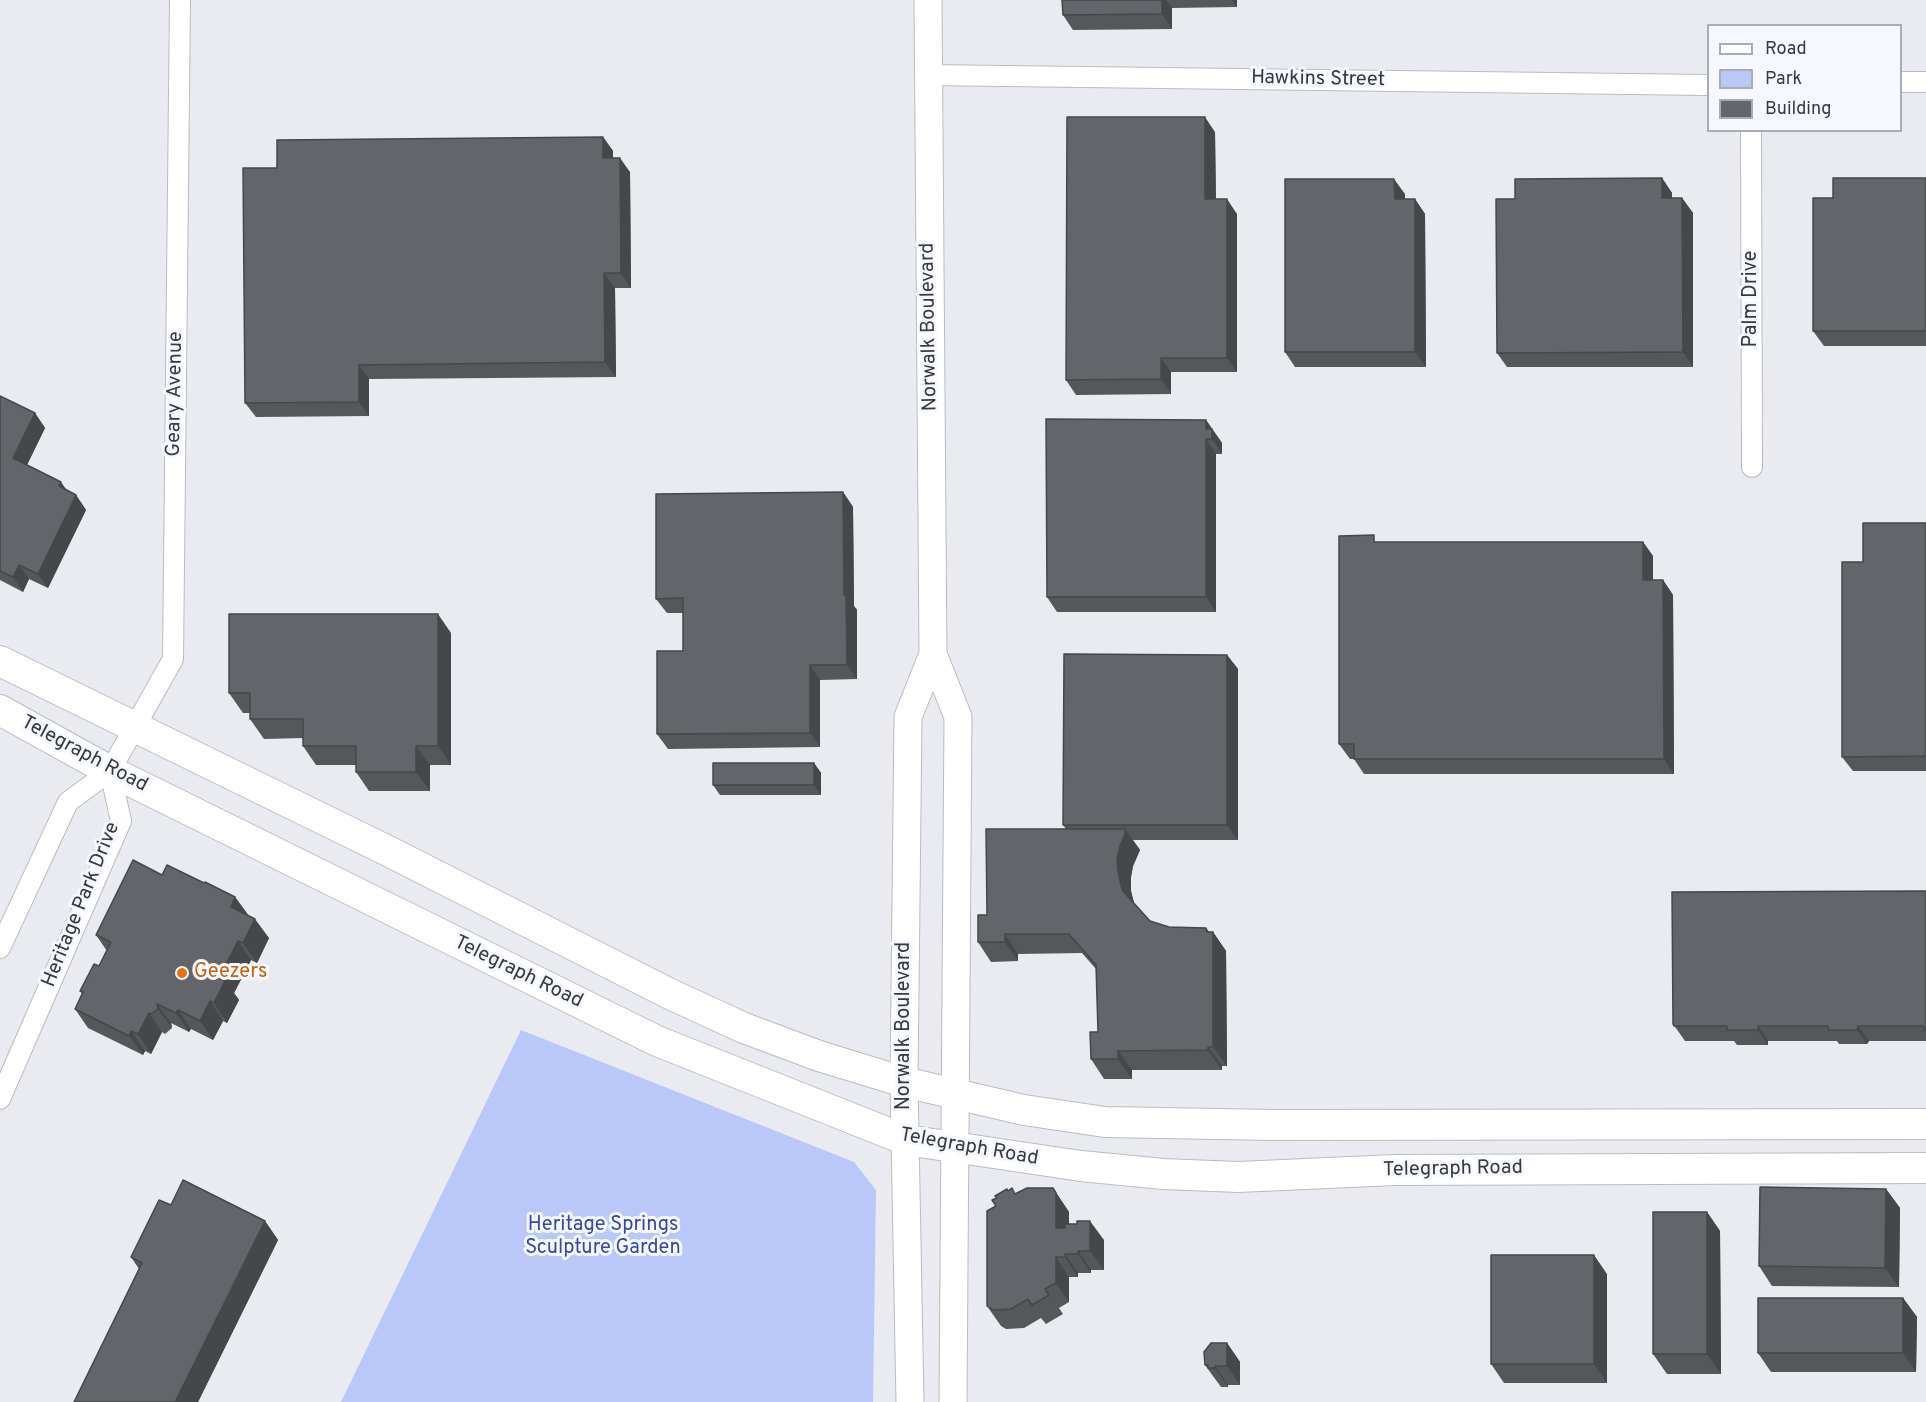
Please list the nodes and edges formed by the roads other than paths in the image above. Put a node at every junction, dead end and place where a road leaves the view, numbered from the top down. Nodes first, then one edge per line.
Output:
1 (180, 0) edge
2 (928, 0) edge
3 (927, 75) junction
4 (1902, 82) edge
5 (1926, 82) edge
6 (1707, 85) edge
7 (1751, 132) edge
8 (1752, 467) dead end
9 (933, 654) junction
10 (0, 661) edge
11 (0, 710) edge
12 (134, 728) junction
13 (110, 771) junction
14 (0, 948) edge
15 (904, 1082) junction
16 (955, 1093) junction
17 (0, 1100) edge
18 (1926, 1124) edge
19 (906, 1140) junction
20 (956, 1148) junction
21 (1926, 1168) edge
22 (910, 1402) edge
23 (954, 1402) edge

1 - 12 street, Geary Avenue
2 - 3 main road, Norwalk Boulevard
3 - 6 street, Hawkins Street
3 - 9 main road, Norwalk Boulevard
4 - 5 street
7 - 8 street, Palm Drive
9 - 15 main road, Norwalk Boulevard
9 - 16 main road, Norwalk Boulevard
10 - 12 main road
11 - 13 main road, Telegraph Road
12 - 13 street, Geary Avenue
12 - 15 main road
13 - 14 street
13 - 17 street, Heritage Park Drive
13 - 19 main road, Telegraph Road
15 - 16 main road
15 - 19 main road, Norwalk Boulevard
16 - 18 main road
16 - 20 main road, Norwalk Boulevard
19 - 20 main road, Telegraph Road
19 - 22 main road, Norwalk Boulevard
20 - 21 main road, Telegraph Road
20 - 23 main road, Norwalk Boulevard

